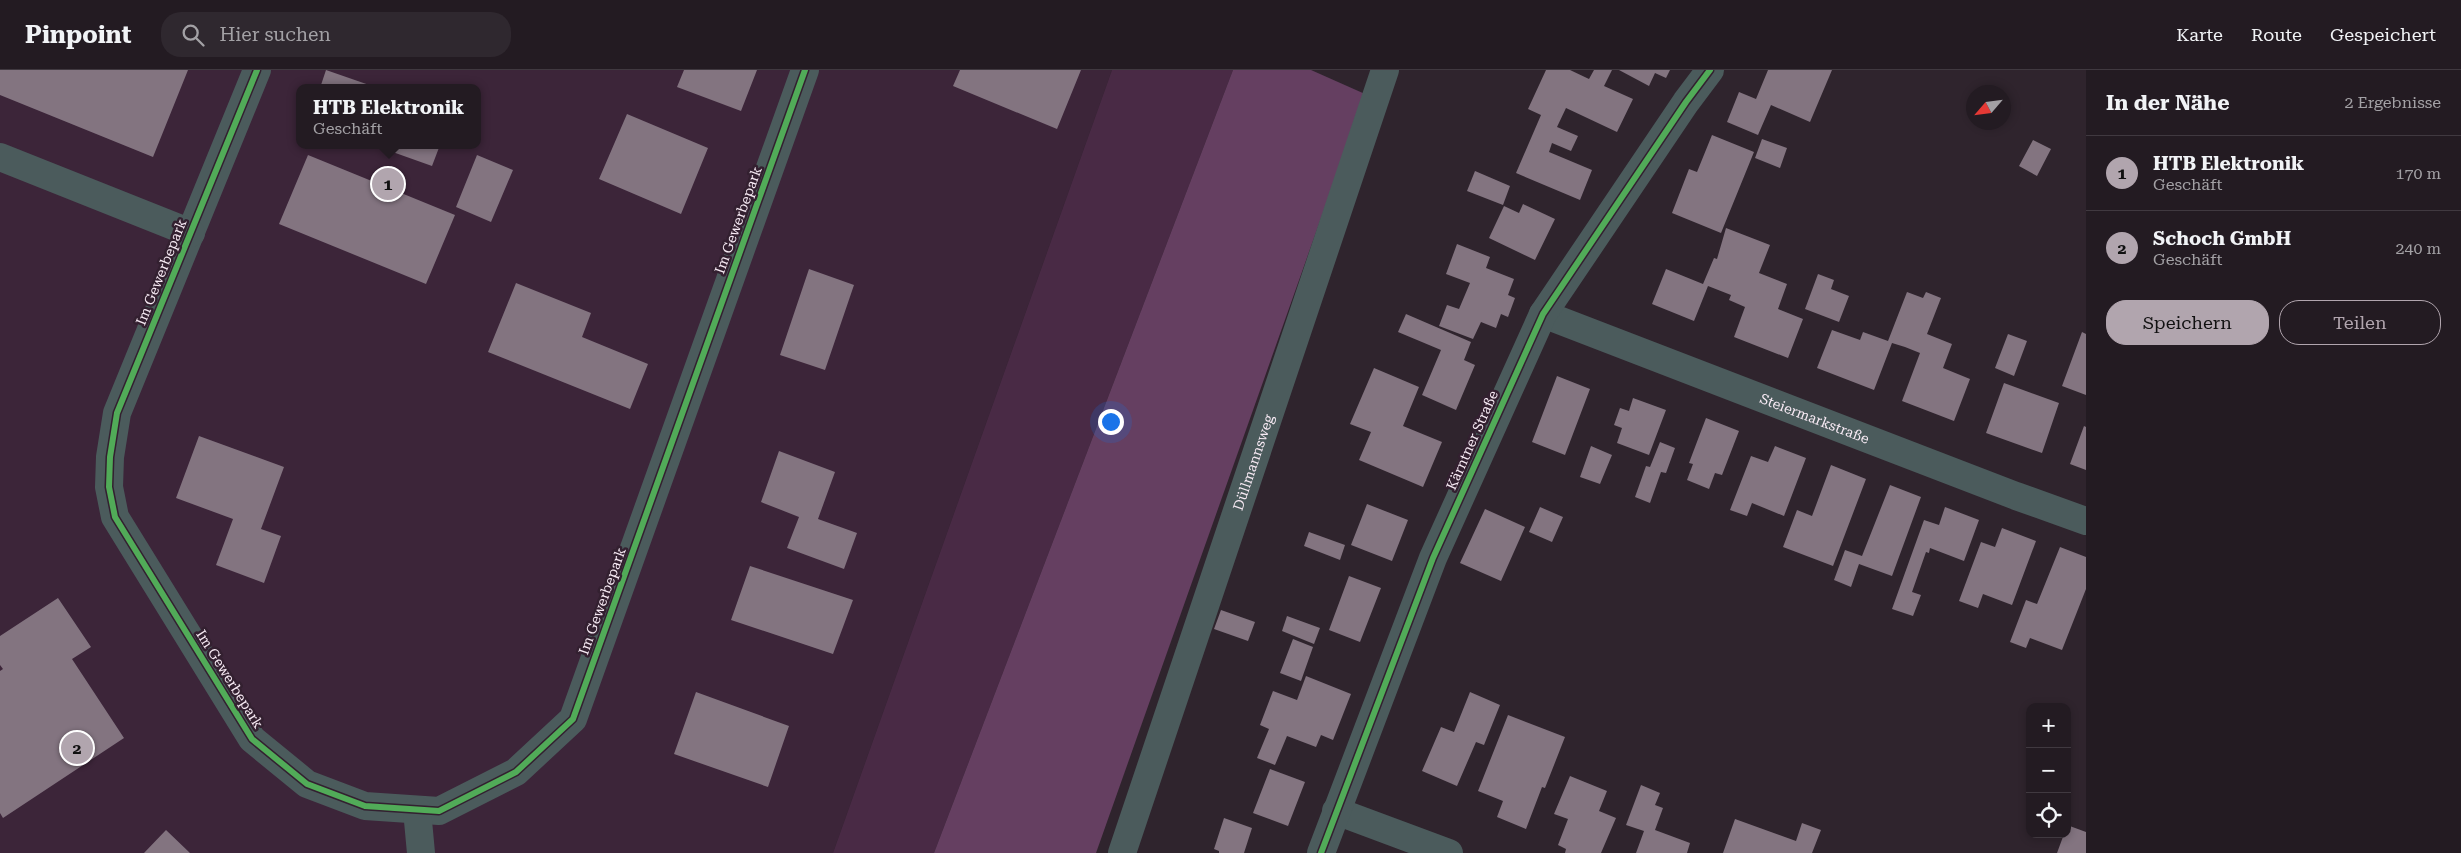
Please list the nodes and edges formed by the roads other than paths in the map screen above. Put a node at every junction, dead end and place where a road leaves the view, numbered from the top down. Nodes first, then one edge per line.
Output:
1 (257, 70) edge
2 (805, 70) edge
3 (1710, 70) edge
4 (1384, 74) edge
5 (0, 158) edge
6 (191, 234) junction
7 (1543, 314) junction
8 (2086, 521) edge
9 (418, 810) junction
10 (1336, 811) junction
11 (421, 853) edge
12 (1122, 853) edge
13 (1321, 853) edge
14 (1449, 853) edge

1 - 6 street, Im Gewerbepark
2 - 9 street, Im Gewerbepark
3 - 7 street, Kärntner Straße
4 - 12 street, Düllmannsweg
5 - 6 street
6 - 9 street, Im Gewerbepark
7 - 8 street, Steiermarkstraße
7 - 10 street, Kärntner Straße
9 - 11 street
10 - 13 street, Kärntner Straße
10 - 14 street

